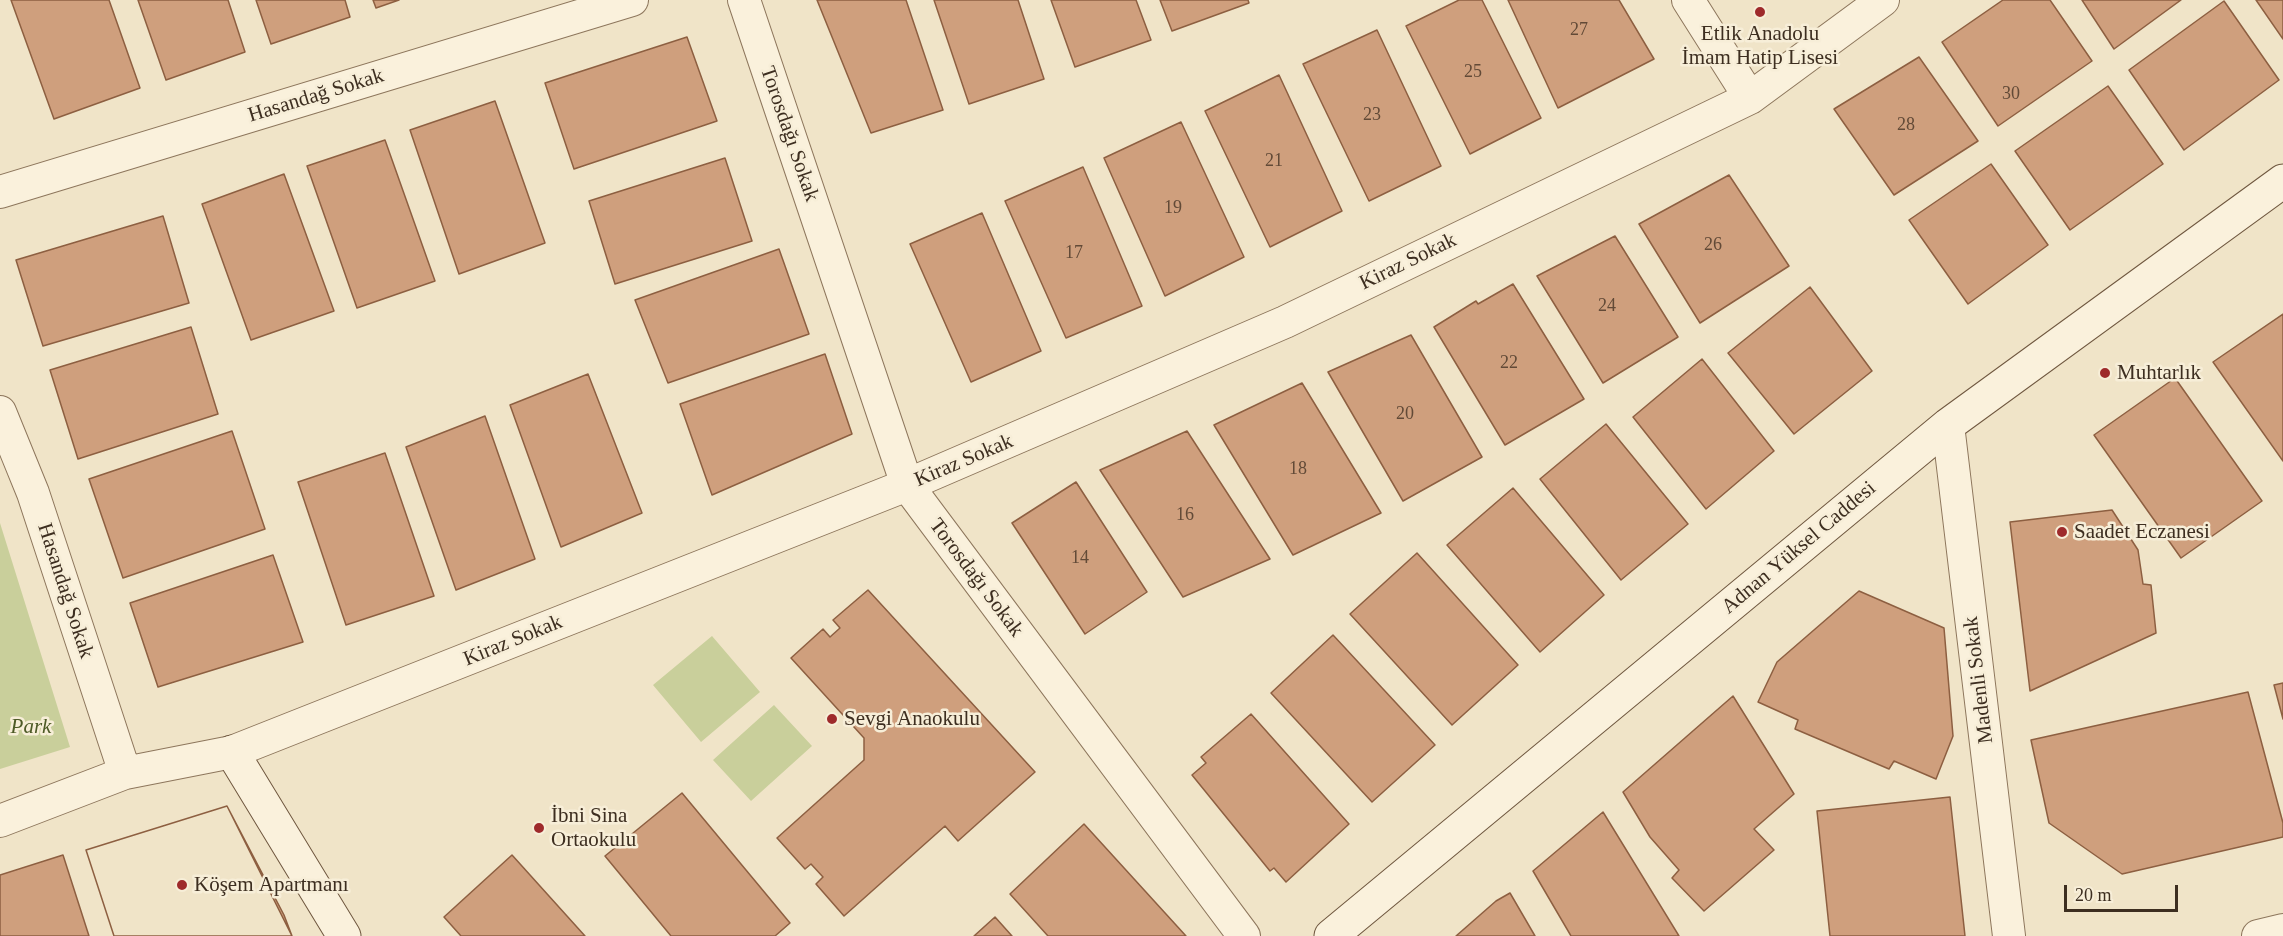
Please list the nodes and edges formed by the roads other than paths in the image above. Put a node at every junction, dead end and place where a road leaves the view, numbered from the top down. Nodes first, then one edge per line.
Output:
1 (632, 0) edge
2 (744, 0) edge
3 (1688, 0) edge
4 (1883, 0) edge
5 (1750, 98) junction
6 (2283, 181) edge
7 (1, 189) edge
8 (0, 412) edge
9 (1948, 425) junction
10 (907, 485) junction
11 (232, 752) junction
12 (125, 773) junction
13 (0, 821) edge
14 (2283, 930) edge
15 (344, 936) edge
16 (1244, 936) edge
17 (1331, 936) edge
18 (2009, 936) edge
19 (2258, 936) edge

1 - 7 street, Hasandağ Sokak
2 - 10 street, Torosdağı Sokak
3 - 5 street
4 - 5 street, Kiraz Sokak
5 - 10 street, Kiraz Sokak
6 - 9 street, Adnan Yüksel Caddesi
8 - 12 street, Hasandağ Sokak
9 - 17 street, Adnan Yüksel Caddesi
9 - 18 street, Madenli Sokak
10 - 11 street, Kiraz Sokak
10 - 16 street, Torosdağı Sokak
11 - 12 street, Kiraz Sokak
11 - 15 street
12 - 13 street, Kiraz Sokak
14 - 19 street

